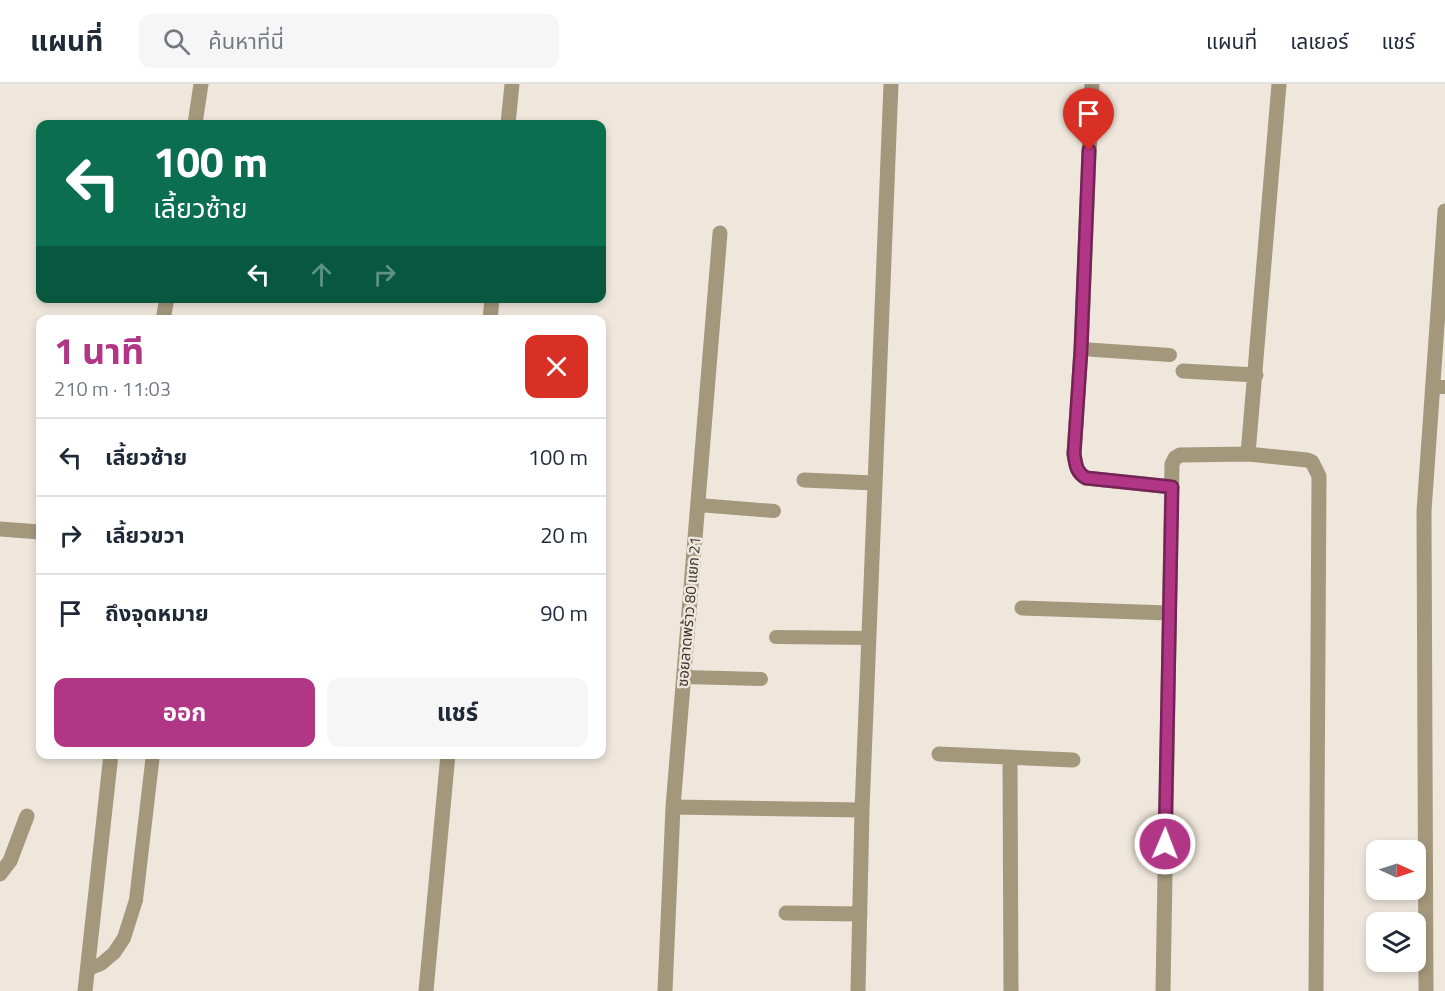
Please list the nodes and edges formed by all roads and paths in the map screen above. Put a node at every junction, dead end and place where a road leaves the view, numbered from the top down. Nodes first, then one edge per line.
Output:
1 (201, 84) edge
2 (512, 84) edge
3 (891, 84) edge
4 (1092, 84) edge
5 (1279, 84) edge
6 (196, 120) edge
7 (508, 120) edge
8 (1445, 211) edge
9 (720, 233) dead end
10 (1081, 350) junction
11 (1170, 355) dead end
12 (1183, 371) dead end
13 (1256, 375) junction
14 (1439, 387) edge
15 (1248, 454) junction
16 (804, 480) dead end
17 (874, 483) junction
18 (1172, 487) junction
19 (698, 506) junction
20 (774, 511) dead end
21 (0, 529) edge
22 (36, 532) edge
23 (1022, 608) dead end
24 (1169, 613) junction
25 (776, 637) dead end
26 (868, 638) junction
27 (684, 677) junction
28 (761, 679) dead end
29 (939, 754) dead end
30 (1010, 758) junction
31 (110, 759) edge
32 (152, 759) edge
33 (448, 759) edge
34 (1073, 760) dead end
35 (673, 807) junction
36 (862, 810) junction
37 (27, 816) dead end
38 (0, 874) edge
39 (786, 913) dead end
40 (860, 914) junction
41 (88, 969) junction
42 (85, 991) edge
43 (426, 991) edge
44 (665, 991) edge
45 (858, 991) edge
46 (1011, 991) edge
47 (1163, 991) edge
48 (1316, 991) edge
49 (1426, 991) edge

1 - 6 street
2 - 7 street
3 - 17 street
4 - 10 street
5 - 13 street
8 - 14 street
9 - 19 street, ซอยลาดพร้าว 80 แยก 21
10 - 11 lane
10 - 18 street
12 - 13 street
13 - 15 street
14 - 49 street
15 - 18 street
15 - 48 street
16 - 17 street
17 - 26 street
18 - 24 street
19 - 20 lane
19 - 27 street, ซอยลาดพร้าว 80 แยก 21
21 - 22 street
23 - 24 street
24 - 47 street
25 - 26 lane
26 - 36 street
27 - 28 lane
27 - 35 street, ซอยลาดพร้าว 80 แยก 21
29 - 30 street
30 - 34 street
30 - 46 street
31 - 41 street
32 - 41 lane
33 - 43 street
35 - 36 street
35 - 44 street, ซอยลาดพร้าว 80 แยก 21
36 - 40 street
37 - 38 street
39 - 40 street
40 - 45 street
41 - 42 street

